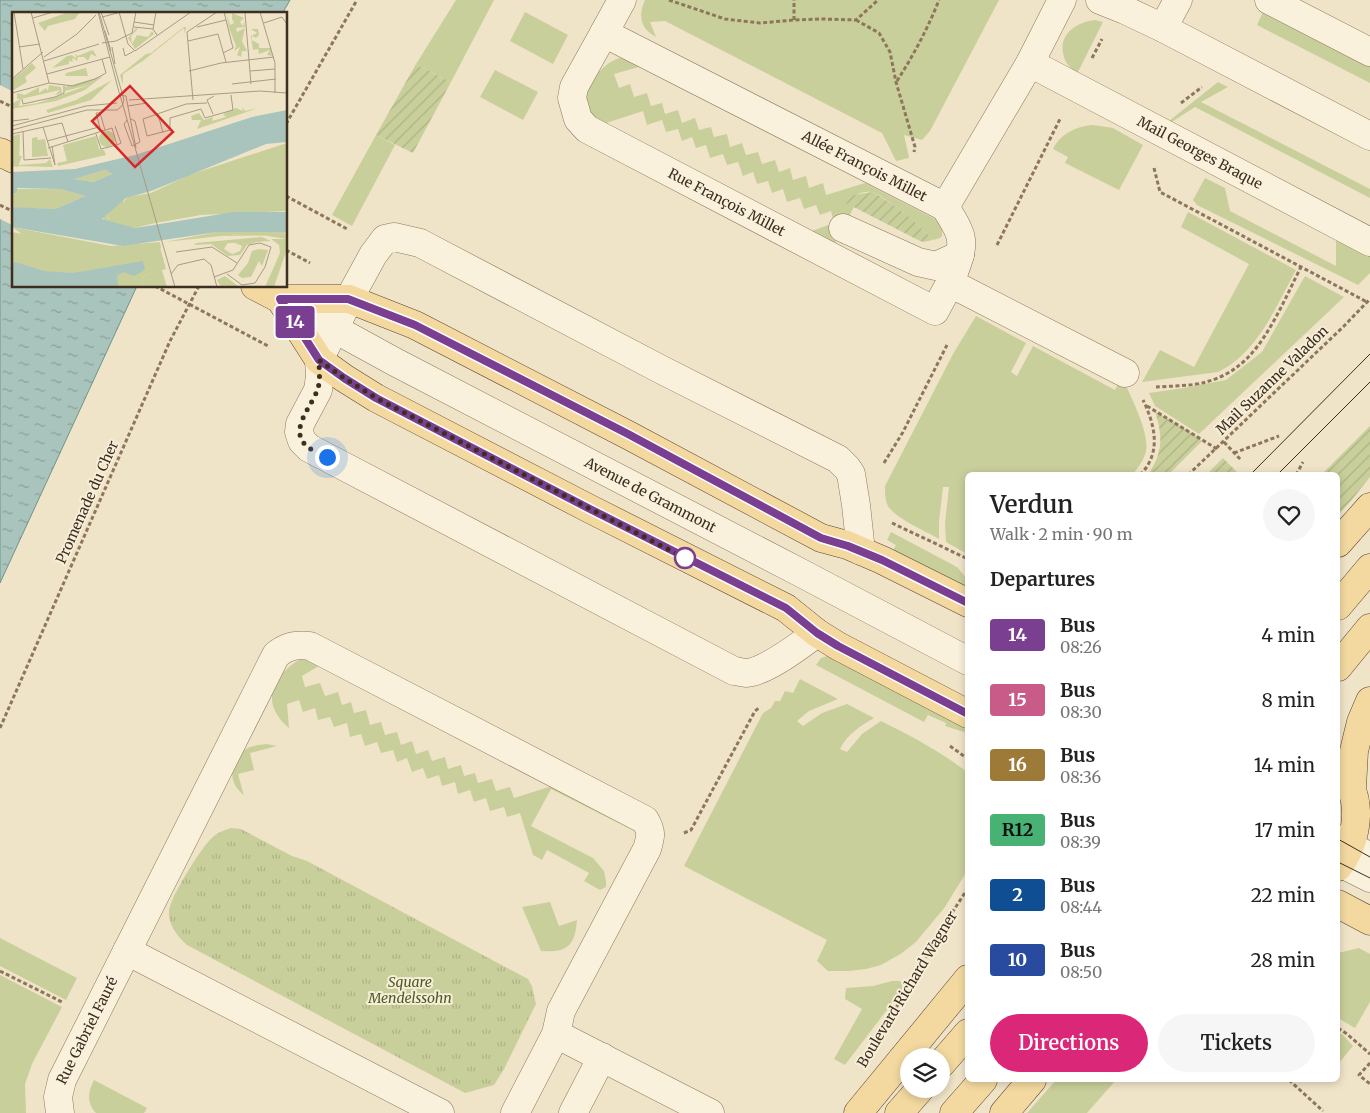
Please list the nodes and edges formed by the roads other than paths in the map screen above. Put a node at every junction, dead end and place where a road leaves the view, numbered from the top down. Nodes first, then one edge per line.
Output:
1 (622, 0) edge
2 (1062, 0) edge
3 (1100, 0) edge
4 (1178, 0) edge
5 (1269, 0) edge
6 (1163, 28) junction
7 (604, 33) junction
8 (1370, 52) edge
9 (1030, 63) junction
10 (1370, 136) edge
11 (0, 152) edge
12 (12, 158) edge
13 (945, 207) junction
14 (842, 228) dead end
15 (1370, 242) edge
16 (960, 255) junction
17 (259, 288) edge
18 (961, 288) junction
19 (280, 299) junction
20 (348, 299) junction
21 (334, 328) junction
22 (319, 360) junction
23 (1130, 381) road end
24 (1370, 507) edge
25 (1340, 541) edge
26 (861, 551) junction
27 (1370, 568) edge
28 (965, 602) edge
29 (1340, 604) edge
30 (1370, 628) edge
31 (817, 633) junction
32 (965, 659) edge
33 (1340, 665) edge
34 (1370, 702) edge
35 (965, 712) edge
36 (1354, 794) edge
37 (1346, 856) edge
38 (1370, 878) edge
39 (1340, 905) edge
40 (1370, 921) edge
41 (127, 951) junction
42 (965, 983) edge
43 (556, 1034) junction
44 (965, 1036) edge
45 (950, 1054) edge
46 (602, 1057) junction
47 (981, 1082) edge
48 (1030, 1082) edge
49 (912, 1098) edge
50 (60, 1113) edge
51 (440, 1113) edge
52 (515, 1113) edge
53 (573, 1113) edge
54 (710, 1113) edge
55 (858, 1113) edge
56 (899, 1113) edge
57 (954, 1113) edge
58 (1004, 1113) edge

1 - 7 street
2 - 9 street
3 - 6 street
4 - 6 street
5 - 8 street
6 - 10 street
7 - 13 street, Allée François Millet
7 - 18 street, Rue François Millet
9 - 13 street
9 - 15 street, Mail Georges Braque
11 - 12 main road
13 - 16 street, Rue François Millet
14 - 16 street
16 - 18 street, Rue François Millet
17 - 19 main road, Avenue de Grammont
18 - 23 street
19 - 20 main road, Avenue de Grammont
19 - 21 street, Avenue de Grammont
19 - 22 main road, Avenue de Grammont
20 - 21 street
20 - 26 main road, Avenue de Grammont
20 - 26 street
21 - 22 street
21 - 32 street, Avenue de Grammont
22 - 31 main road, Avenue de Grammont
22 - 31 street
24 - 25 main road
26 - 28 main road, Avenue de Grammont
27 - 29 main road
30 - 33 main road
31 - 35 main road, Avenue de Grammont
34 - 36 main road
36 - 37 main road
37 - 38 street
39 - 40 main road
41 - 43 street
41 - 50 street, Rue Gabriel Fauré
41 - 51 street
42 - 55 main road
43 - 46 street
43 - 52 street
44 - 45 main road
46 - 53 street
46 - 54 street
47 - 57 main road
48 - 58 main road
49 - 56 main road

